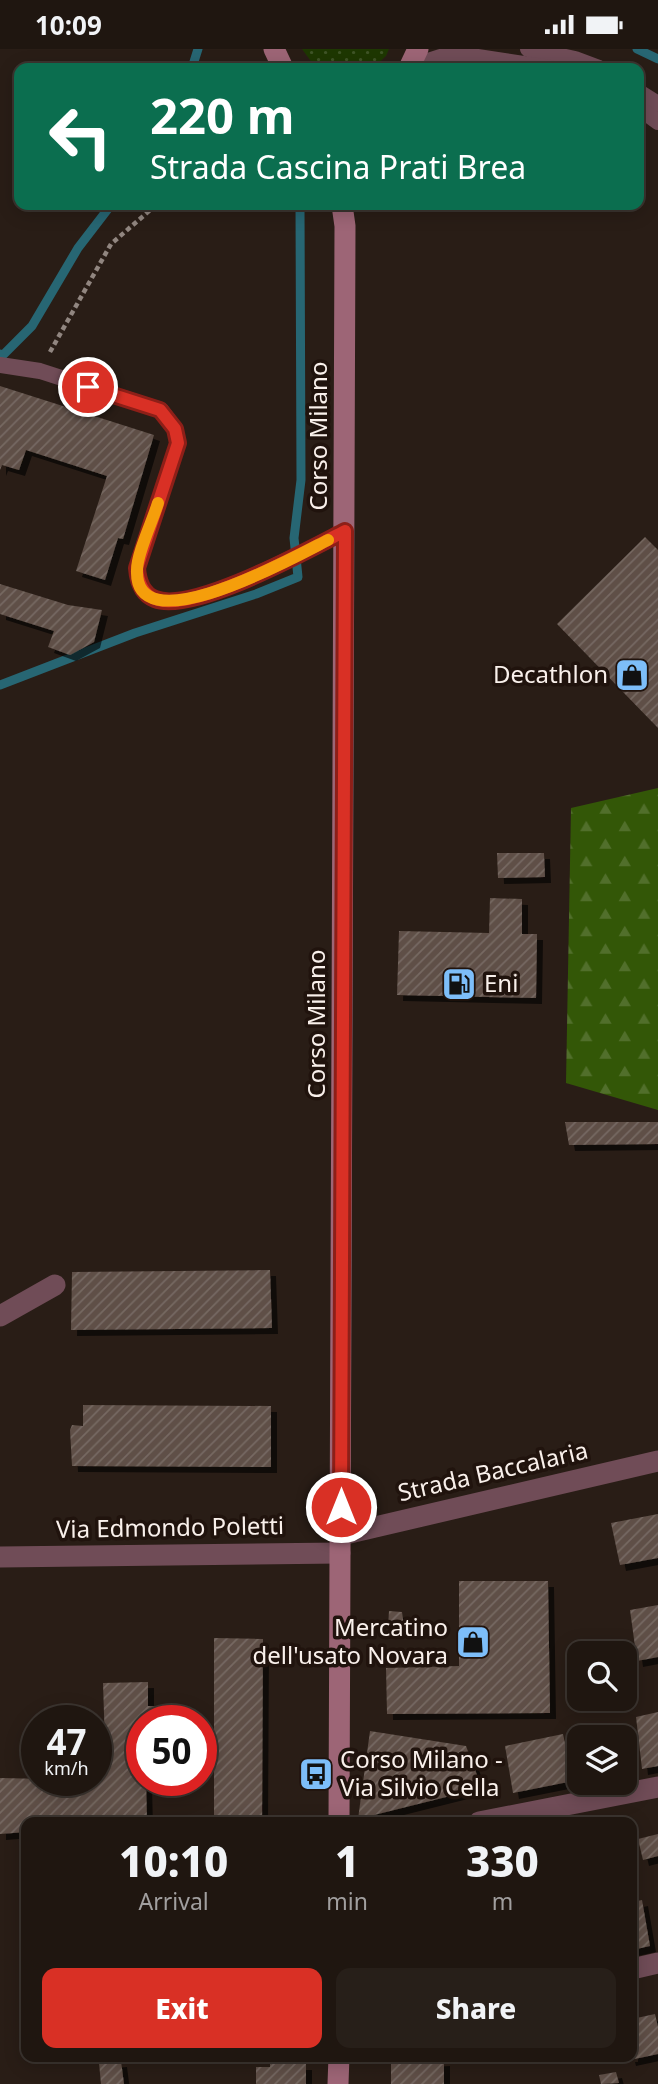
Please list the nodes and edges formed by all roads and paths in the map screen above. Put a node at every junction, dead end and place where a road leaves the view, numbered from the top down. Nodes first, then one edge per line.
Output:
1 (528, 49) edge
2 (423, 63) edge
3 (517, 63) edge
4 (586, 63) edge
5 (150, 210) edge
6 (343, 210) edge
7 (347, 210) edge
8 (345, 226) junction
9 (0, 365) edge
10 (40, 372) junction
11 (345, 531) junction
12 (55, 1285) dead end
13 (0, 1316) edge
14 (658, 1461) edge
15 (340, 1544) junction
16 (0, 1557) edge
17 (658, 1787) edge
18 (340, 1817) edge
19 (505, 1817) edge
20 (658, 1963) edge
21 (637, 1968) edge
22 (338, 2062) edge
23 (338, 2084) edge

1 - 4 lane
2 - 3 lane
5 - 10 path
6 - 8 main road, Corso Milano
7 - 8 main road, Corso Milano
8 - 11 main road, Corso Milano
9 - 10 lane
10 - 11 lane
11 - 15 main road, Corso Milano
12 - 13 street
14 - 15 street, Strada Baccalaria
15 - 16 street, Via Edmondo Poletti
15 - 18 main road, Corso Milano
17 - 19 street
20 - 21 street
22 - 23 main road

